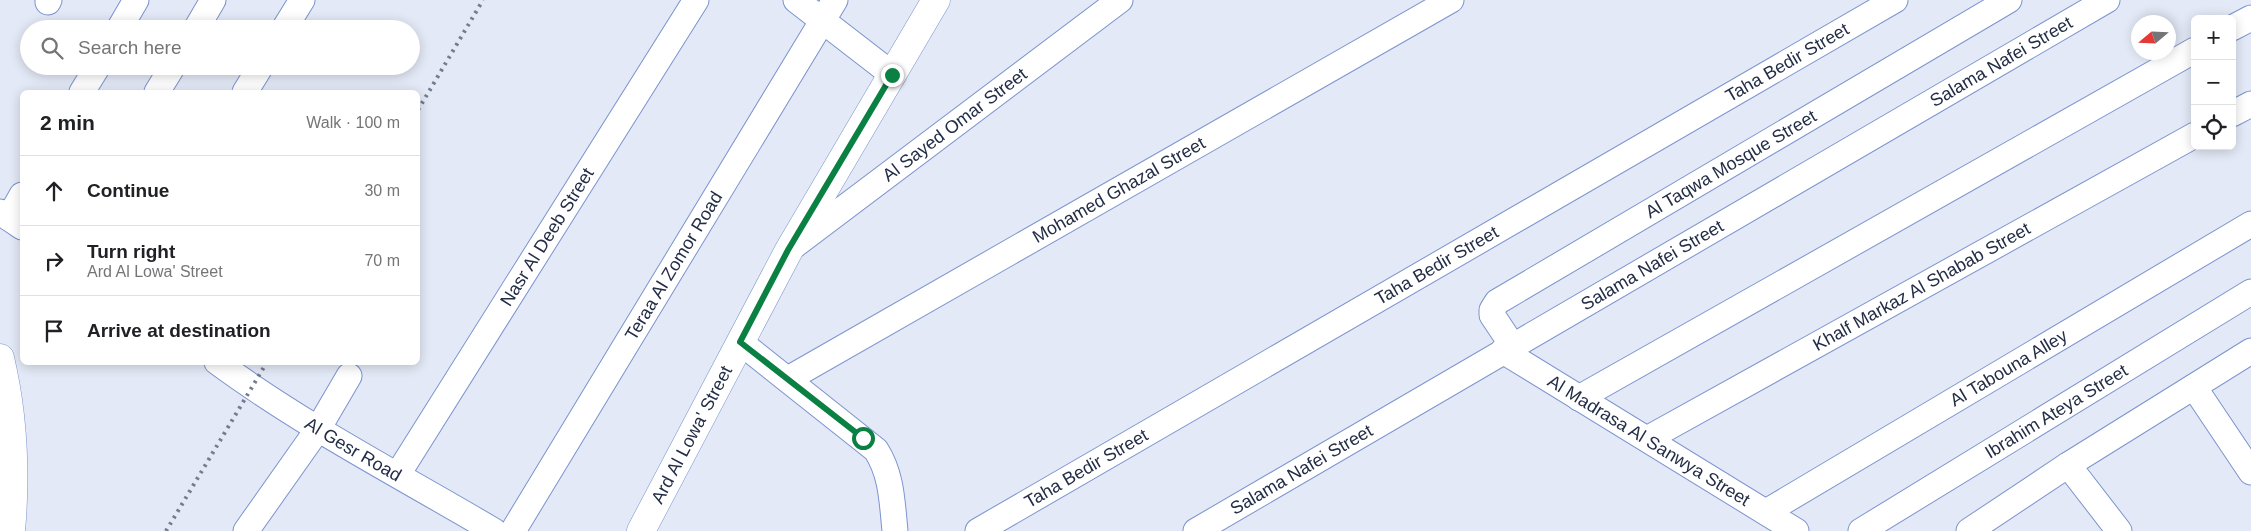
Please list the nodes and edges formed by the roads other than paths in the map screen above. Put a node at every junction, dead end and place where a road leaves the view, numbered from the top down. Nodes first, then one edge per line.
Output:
1 (136, 0) edge
2 (213, 0) edge
3 (302, 0) edge
4 (696, 0) edge
5 (796, 0) edge
6 (936, 0) edge
7 (1120, 0) edge
8 (1451, 0) edge
9 (1895, 0) edge
10 (2008, 0) edge
11 (2107, 0) edge
12 (828, 10) edge
13 (2251, 18) edge
14 (124, 20) edge
15 (201, 20) edge
16 (290, 20) edge
17 (2236, 26) edge
18 (2191, 52) edge
19 (92, 75) edge
20 (167, 75) edge
21 (255, 75) edge
22 (892, 75) junction
23 (83, 90) edge
24 (158, 90) edge
25 (246, 90) edge
26 (2251, 104) edge
27 (2236, 112) edge
28 (2191, 137) edge
29 (20, 199) edge
30 (11, 219) edge
31 (2251, 224) edge
32 (788, 250) junction
33 (2251, 292) edge
34 (740, 342) junction
35 (1508, 348) junction
36 (2251, 351) edge
37 (0, 358) edge
38 (221, 365) edge
39 (349, 376) dead end
40 (788, 380) junction
41 (2194, 387) junction
42 (1579, 398) junction
43 (318, 429) junction
44 (1647, 439) junction
45 (2068, 465) junction
46 (2251, 472) edge
47 (398, 474) junction
48 (1766, 512) junction
49 (11, 531) edge
50 (246, 531) edge
51 (494, 531) edge
52 (513, 531) edge
53 (641, 531) edge
54 (895, 531) edge
55 (978, 531) edge
56 (1196, 531) edge
57 (1796, 531) edge
58 (1861, 531) edge
59 (1970, 531) edge
60 (2119, 531) edge

1 - 14 street
2 - 15 street
3 - 16 street
4 - 47 street, Nasr Al Deeb Street
5 - 12 street
6 - 22 street, Ard Al Lowa' Street
7 - 32 street, Al Sayed Omar Street
8 - 40 street, Mohamed Ghazal Street
9 - 55 street, Taha Bedir Street
10 - 35 street, Al Taqwa Mosque Street
11 - 35 street, Salama Nafei Street
12 - 22 street
12 - 52 street, Teraa Al Zomor Road
13 - 17 street
18 - 42 street
19 - 23 street
20 - 24 street
21 - 25 street
22 - 32 street, Ard Al Lowa' Street
26 - 27 street
28 - 44 street, Khalf Markaz Al Shabab Street
29 - 30 street
31 - 48 street, Al Tabouna Alley
32 - 34 street, Ard Al Lowa' Street
33 - 58 street, Ibrahim Ateya Street
34 - 40 street
34 - 53 street, Ard Al Lowa' Street
35 - 42 street, Al Madrasa Al Sanwya Street
35 - 56 street, Salama Nafei Street
36 - 41 street
37 - 49 street
38 - 43 street, Al Gesr Road
39 - 43 street
40 - 54 street
41 - 45 street
41 - 46 street
42 - 44 street, Al Madrasa Al Sanwya Street
43 - 47 street, Al Gesr Road
43 - 50 street
44 - 48 street, Al Madrasa Al Sanwya Street
45 - 59 street
45 - 60 street
47 - 51 street, Al Gesr Road
48 - 57 street, Al Madrasa Al Sanwya Street

